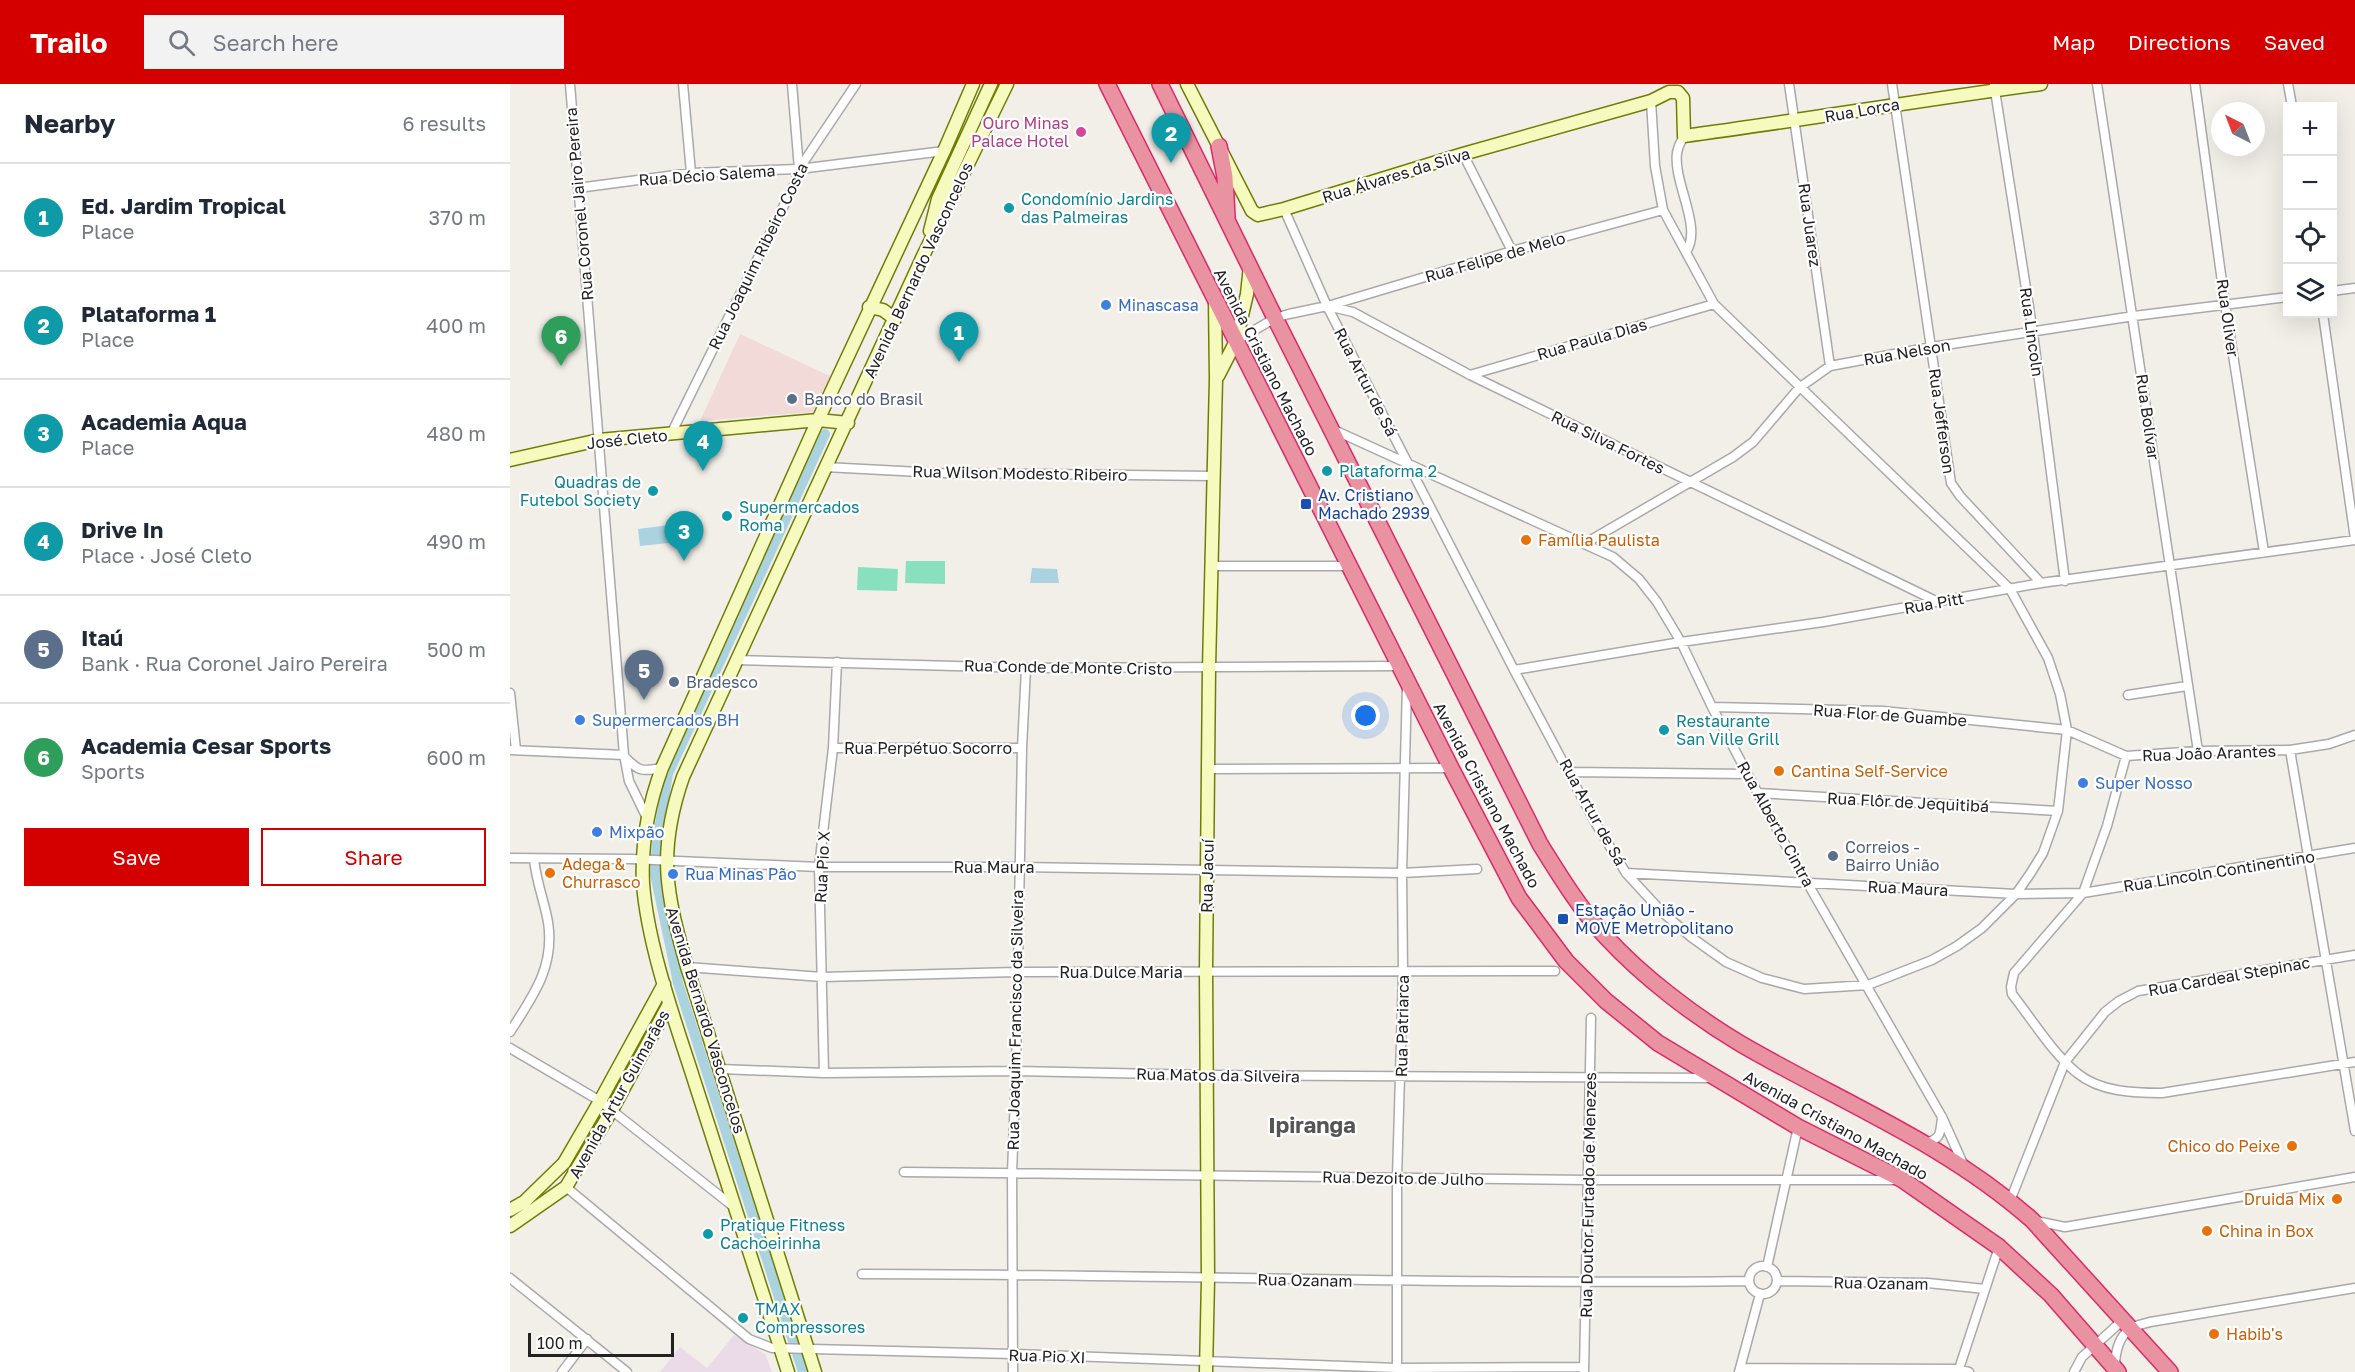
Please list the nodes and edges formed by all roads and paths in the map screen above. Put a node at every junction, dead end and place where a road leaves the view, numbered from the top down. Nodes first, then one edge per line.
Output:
1 (570, 84) edge
2 (683, 84) edge
3 (792, 84) edge
4 (856, 84) edge
5 (973, 84) edge
6 (992, 84) edge
7 (1007, 84) edge
8 (1160, 84) edge
9 (1187, 84) edge
10 (1789, 84) edge
11 (1892, 84) edge
12 (2041, 84) edge
13 (2097, 84) edge
14 (2196, 84) edge
15 (2288, 84) edge
16 (1107, 85) edge
17 (1994, 87) edge
18 (1673, 88) edge
19 (1651, 101) junction
20 (2291, 102) edge
21 (1894, 105) junction
22 (1795, 121) junction
23 (1684, 135) junction
24 (1219, 146) junction
25 (944, 151) junction
26 (1463, 154) junction
27 (799, 169) junction
28 (692, 173) junction
29 (578, 188) junction
30 (1284, 209) junction
31 (1663, 210) junction
32 (1227, 223) junction
33 (1512, 251) junction
34 (1686, 252) junction
35 (924, 256) junction
36 (1250, 266) junction
37 (2355, 288) edge
38 (2337, 290) edge
39 (2283, 298) edge
40 (1215, 300) junction
41 (1714, 304) junction
42 (2225, 304) junction
43 (1327, 306) junction
44 (869, 307) junction
45 (2134, 316) junction
46 (1275, 318) junction
47 (2324, 318) edge
48 (895, 319) junction
49 (2033, 333) junction
50 (1236, 341) junction
51 (1932, 347) junction
52 (1830, 366) junction
53 (1470, 375) junction
54 (1216, 380) junction
55 (1799, 388) junction
56 (818, 420) junction
57 (848, 423) junction
58 (1330, 429) junction
59 (671, 434) junction
60 (599, 440) junction
61 (510, 460) edge
62 (1408, 465) junction
63 (825, 467) junction
64 (1215, 476) junction
65 (1693, 483) junction
66 (2355, 540) edge
67 (1584, 544) junction
68 (2264, 552) junction
69 (2169, 565) junction
70 (1212, 566) junction
71 (1348, 566) junction
72 (2065, 581) junction
73 (2041, 583) junction
74 (2010, 589) junction
75 (1939, 602) junction
76 (1681, 642) junction
77 (736, 660) junction
78 (837, 662) junction
79 (1026, 668) junction
80 (1209, 668) junction
81 (1514, 670) junction
82 (1403, 672) junction
83 (2187, 686) junction
84 (510, 693) edge
85 (2128, 695) dead end
86 (1712, 707) junction
87 (2067, 730) junction
88 (2355, 735) edge
89 (833, 748) junction
90 (1022, 748) junction
91 (513, 750) edge
92 (2289, 750) junction
93 (2198, 751) junction
94 (624, 755) junction
95 (2126, 756) junction
96 (662, 768) junction
97 (1405, 768) junction
98 (1451, 768) junction
99 (1209, 769) junction
100 (1570, 772) junction
101 (1747, 774) junction
102 (1758, 793) junction
103 (2058, 811) junction
104 (647, 818) junction
105 (2355, 848) edge
106 (2307, 857) junction
107 (510, 858) edge
108 (534, 859) junction
109 (643, 859) junction
110 (666, 861) junction
111 (819, 867) junction
112 (1019, 867) junction
113 (1478, 869) dead end
114 (1207, 870) junction
115 (1402, 873) junction
116 (1626, 873) junction
117 (1808, 882) junction
118 (2083, 893) junction
119 (2016, 894) junction
120 (2355, 955) edge
121 (2325, 960) junction
122 (687, 967) junction
123 (1206, 971) junction
124 (1555, 971) dead end
125 (1016, 972) junction
126 (1403, 973) junction
127 (822, 977) junction
128 (664, 984) junction
129 (1868, 985) junction
130 (669, 1004) junction
131 (1591, 1018) dead end
132 (510, 1032) edge
133 (510, 1048) edge
134 (2065, 1062) junction
135 (2355, 1062) edge
136 (2344, 1064) junction
137 (720, 1069) junction
138 (1016, 1071) junction
139 (824, 1073) junction
140 (1205, 1075) junction
141 (1400, 1076) junction
142 (1590, 1078) junction
143 (1715, 1078) junction
144 (600, 1101) junction
145 (612, 1110) junction
146 (1942, 1117) junction
147 (1798, 1127) junction
148 (2355, 1131) edge
149 (1925, 1143) junction
150 (564, 1163) junction
151 (1964, 1166) junction
152 (904, 1172) dead end
153 (1012, 1173) junction
154 (1207, 1175) junction
155 (2355, 1177) edge
156 (1397, 1178) junction
157 (1588, 1180) junction
158 (1903, 1180) junction
159 (1786, 1181) junction
160 (566, 1187) junction
161 (2010, 1201) junction
162 (734, 1208) junction
163 (510, 1210) edge
164 (2032, 1220) junction
165 (510, 1226) edge
166 (2070, 1226) junction
167 (1999, 1248) junction
168 (2059, 1250) junction
169 (1767, 1267) junction
170 (862, 1274) dead end
171 (1012, 1274) junction
172 (510, 1278) edge
173 (1208, 1279) junction
174 (1398, 1281) junction
175 (1749, 1281) junction
176 (1777, 1281) junction
177 (1586, 1283) junction
178 (2355, 1288) edge
179 (1985, 1290) junction
180 (1760, 1294) junction
181 (2127, 1324) junction
182 (587, 1339) junction
183 (2095, 1345) junction
184 (781, 1349) junction
185 (808, 1350) junction
186 (1013, 1354) junction
187 (1206, 1367) edge
188 (1397, 1370) edge
189 (1584, 1370) edge
190 (1739, 1370) edge
191 (1958, 1371) edge
192 (2116, 1371) edge
193 (562, 1372) edge
194 (627, 1372) edge
195 (788, 1372) edge
196 (815, 1372) edge
197 (1013, 1372) edge
198 (1969, 1372) edge
199 (2074, 1372) edge
200 (2170, 1372) edge

1 - 29 street, Rua Coronel Jairo Pereira
2 - 28 street
3 - 27 street
4 - 27 street, Rua Joaquim Ribeiro Costa
5 - 25 main road, Avenida Bernardo Vasconcelos
6 - 35 main road
7 - 35 main road, Avenida Bernardo Vasconcelos
8 - 32 highway, Avenida Cristiano Machado
9 - 24 main road, Rua Álvares da Silva
10 - 22 street, Rua Juarez
11 - 21 street, Rua Jefferson
12 - 17 main road, Rua Lorca
13 - 45 street, Rua Bolívar
14 - 42 street, Rua Oliver
15 - 20 street
16 - 40 highway, Avenida Cristiano Machado
17 - 21 main road, Rua Lorca
17 - 49 street, Rua Lincoln
18 - 19 main road, Rua Álvares da Silva
18 - 23 main road
19 - 26 main road, Rua Álvares da Silva
19 - 31 street, Rua Artur de Sá
21 - 22 main road, Rua Lorca
21 - 51 street, Rua Jefferson
22 - 23 main road, Rua Lorca
22 - 52 street, Rua Juarez
23 - 34 street
24 - 30 main road, Rua Álvares da Silva
24 - 32 highway
25 - 27 street, Rua Décio Salema
25 - 44 main road, Avenida Bernardo Vasconcelos
26 - 30 main road, Rua Álvares da Silva
26 - 33 street
27 - 28 street, Rua Décio Salema
27 - 59 street, Rua Joaquim Ribeiro Costa
28 - 29 street, Rua Décio Salema
29 - 60 street, Rua Coronel Jairo Pereira
30 - 43 street, Rua Artur de Sá
31 - 33 street, Rua Felipe de Melo
31 - 34 street, Rua Artur de Sá
32 - 36 highway, Avenida Cristiano Machado
33 - 43 street, Rua Felipe de Melo
34 - 41 street, Rua Artur de Sá
35 - 48 main road, Avenida Bernardo Vasconcelos
36 - 46 highway, Avenida Cristiano Machado
36 - 50 main road, Rua Jacuí
37 - 38 street
39 - 42 street, Rua Nelson
40 - 50 highway, Avenida Cristiano Machado
40 - 54 main road, Rua Jacuí
41 - 53 street, Rua Paula Dias
41 - 55 street, Rua Artur de Sá
42 - 45 street, Rua Nelson
42 - 68 street, Rua Oliver
43 - 46 street, Rua Silva Fortes
43 - 53 street, Rua Silva Fortes
43 - 62 street, Rua Artur de Sá
44 - 48 main road
44 - 56 main road, Avenida Bernardo Vasconcelos
45 - 49 street, Rua Nelson
45 - 69 street, Rua Bolívar
46 - 50 street
46 - 58 highway, Avenida Cristiano Machado
47 - 66 street
48 - 57 main road, Avenida Bernardo Vasconcelos
49 - 51 street, Rua Nelson
49 - 72 street, Rua Lincoln
50 - 54 main road, Rua Jacuí
50 - 71 highway, Avenida Cristiano Machado
51 - 52 street, Rua Nelson
51 - 73 street, Rua Jefferson
52 - 55 street, Rua Nelson
53 - 65 street, Rua Silva Fortes
54 - 64 main road, Rua Jacuí
55 - 65 street, Rua Nelson
55 - 74 street, Rua Artur de Sá
56 - 57 main road, José Cleto
56 - 59 main road, José Cleto
56 - 96 main road, Avenida Bernardo Vasconcelos
57 - 63 main road, Avenida Bernardo Vasconcelos
58 - 62 street, Rua Alberto Cintra
58 - 149 highway, Avenida Cristiano Machado
59 - 60 main road, José Cleto
60 - 61 main road, José Cleto
60 - 94 street, Rua Coronel Jairo Pereira
62 - 67 street, Rua Alberto Cintra
62 - 81 street, Rua Artur de Sá
63 - 64 street, Rua Wilson Modesto Ribeiro
63 - 77 main road, Avenida Bernardo Vasconcelos
64 - 70 main road, Rua Jacuí
65 - 67 street, Rua Nelson
65 - 75 street, Rua Silva Fortes
66 - 68 street, Rua Pitt
67 - 76 street, Rua Alberto Cintra
68 - 69 street, Rua Pitt
69 - 72 street, Rua Pitt
69 - 83 street, Rua Bolívar
70 - 71 street
70 - 80 main road, Rua Jacuí
71 - 82 highway, Avenida Cristiano Machado
72 - 73 street, Rua Pitt
73 - 74 street, Rua Pitt
74 - 75 street, Rua Pitt
74 - 87 street, Rua Artur de Sá
75 - 76 street, Rua Pitt
76 - 81 street, Rua Pitt
76 - 86 street, Rua Alberto Cintra
77 - 78 street, Rua Conde de Monte Cristo
77 - 110 main road, Avenida Bernardo Vasconcelos
78 - 79 street, Rua Conde de Monte Cristo
78 - 89 street, Rua Pio X
79 - 80 street, Rua Conde de Monte Cristo
79 - 90 street, Rua Joaquim Francisco da Silveira
80 - 82 street, Rua Conde de Monte Cristo
80 - 99 main road, Rua Jacuí
81 - 100 street, Rua Artur de Sá
82 - 97 street, Rua Patriarca
82 - 98 highway, Avenida Cristiano Machado
83 - 85 street
83 - 93 street, Rua Bolívar
84 - 91 street
86 - 87 street, Rua Flor de Guambe
86 - 101 street, Rua Alberto Cintra
87 - 95 street, Rua João Arantes
87 - 103 street, Rua Artur de Sá
88 - 92 street, Rua João Arantes
89 - 90 street, Rua Perpétuo Socorro
89 - 111 street, Rua Pio X
90 - 112 street, Rua Joaquim Francisco da Silveira
91 - 94 street
92 - 93 street, Rua João Arantes
92 - 106 street
93 - 95 street, Rua João Arantes
94 - 96 street
94 - 104 street, Rua Coronel Jairo Pereira
95 - 118 street
96 - 104 main road, Avenida Bernardo Vasconcelos
97 - 98 street
97 - 99 street
97 - 115 street, Rua Patriarca
98 - 143 highway, Avenida Cristiano Machado
99 - 114 main road, Rua Jacuí
100 - 101 street
100 - 116 street, Rua Artur de Sá
101 - 102 street, Rua Alberto Cintra
102 - 103 street, Rua Flôr de Jequitibá
102 - 117 street, Rua Alberto Cintra
103 - 119 street, Rua Artur de Sá
104 - 109 main road, Avenida Bernardo Vasconcelos
105 - 106 street, Rua Lincoln Continentino
106 - 118 street, Rua Lincoln Continentino
106 - 121 street
107 - 108 street, Rua Maura
108 - 109 street, Rua Maura
108 - 132 street
109 - 110 street, Rua Maura
109 - 128 main road, Avenida Bernardo Vasconcelos
110 - 111 street, Rua Maura
110 - 122 main road, Avenida Bernardo Vasconcelos
111 - 112 street, Rua Maura
111 - 127 street, Rua Pio X
112 - 114 street, Rua Maura
112 - 125 street, Rua Joaquim Francisco da Silveira
113 - 115 street, Rua Maura
114 - 115 street, Rua Maura
114 - 123 main road, Rua Jacuí
115 - 126 street, Rua Patriarca
116 - 117 street, Rua Maura
116 - 129 street, Rua Artur de Sá
117 - 119 street, Rua Maura
117 - 129 street, Rua Alberto Cintra
118 - 119 street, Rua Maura
118 - 134 street
119 - 129 street, Rua Artur de Sá
120 - 121 street, Rua Cardeal Stepinac
121 - 134 street, Rua Cardeal Stepinac
121 - 136 street
122 - 127 street, Rua Dulce Maria
122 - 137 main road, Avenida Bernardo Vasconcelos
123 - 125 street, Rua Dulce Maria
123 - 126 street, Rua Dulce Maria
123 - 140 main road, Rua Jacuí
124 - 126 street, Rua Dulce Maria
125 - 127 street, Rua Dulce Maria
125 - 138 street, Rua Joaquim Francisco da Silveira
126 - 141 street, Rua Patriarca
127 - 139 street, Rua Pio X
128 - 130 main road, Avenida Bernardo Vasconcelos
128 - 144 main road, Avenida Artur Guimarães
129 - 146 street, Rua Alberto Cintra
130 - 145 main road, Avenida Artur Guimarães
130 - 162 main road, Avenida Bernardo Vasconcelos
131 - 142 street, Rua Doutor Furtado de Menezes
133 - 144 street
134 - 136 street
134 - 161 street, Rua Cardeal Stepinac
135 - 136 street
136 - 148 street
137 - 139 street, Rua Matos da Silveira
137 - 185 main road, Avenida Bernardo Vasconcelos
138 - 139 street, Rua Matos da Silveira
138 - 140 street, Rua Matos da Silveira
138 - 153 street, Rua Joaquim Francisco da Silveira
140 - 141 street, Rua Matos da Silveira
140 - 154 main road, Rua Jacuí
141 - 142 street, Rua Matos da Silveira
141 - 156 street, Rua Patriarca
142 - 143 street, Rua Matos da Silveira
142 - 157 street, Rua Doutor Furtado de Menezes
143 - 147 highway, Avenida Cristiano Machado
144 - 145 street
144 - 150 main road, Avenida Artur Guimarães
145 - 160 main road, Avenida Artur Guimarães
145 - 162 street
146 - 149 street
146 - 151 street, Rua Alberto Cintra
147 - 158 highway, Avenida Cristiano Machado
147 - 159 street
149 - 151 highway, Avenida Cristiano Machado
150 - 160 main road
150 - 163 main road, Avenida Artur Guimarães
151 - 161 highway, Avenida Cristiano Machado
152 - 153 street, Rua Dezoito de Julho
153 - 154 street, Rua Dezoito de Julho
153 - 171 street, Rua Joaquim Francisco da Silveira
154 - 156 street, Rua Dezoito de Julho
154 - 173 main road, Rua Jacuí
155 - 166 street
156 - 157 street, Rua Dezoito de Julho
156 - 174 street, Rua Patriarca
157 - 159 street, Rua Dezoito de Julho
157 - 177 street, Rua Doutor Furtado de Menezes
158 - 159 street, Rua Dezoito de Julho
158 - 167 highway, Avenida Cristiano Machado
159 - 169 street
160 - 165 main road, Avenida Artur Guimarães
160 - 184 street, Rua Pio XI
161 - 164 highway, Avenida Cristiano Machado
162 - 184 main road, Avenida Bernardo Vasconcelos
164 - 166 street
164 - 168 highway, Avenida Cristiano Machado
166 - 168 street
167 - 179 street
167 - 183 highway, Avenida Cristiano Machado
168 - 181 highway, Avenida Cristiano Machado
169 - 175 street
169 - 176 street
170 - 171 street, Rua Ozanam
171 - 173 street, Rua Ozanam
171 - 186 street, Rua Joaquim Francisco da Silveira
172 - 182 street
173 - 174 street, Rua Ozanam
173 - 187 main road, Rua Jacuí
174 - 177 street, Rua Ozanam
174 - 188 street, Rua Patriarca
175 - 177 street, Rua Ozanam
175 - 180 street
176 - 179 street, Rua Ozanam
176 - 180 street
177 - 189 street, Rua Doutor Furtado de Menezes
178 - 181 street
179 - 191 street
180 - 190 street
181 - 183 street
181 - 192 street
181 - 200 highway, Avenida Cristiano Machado
182 - 193 street
182 - 194 street
183 - 192 highway, Avenida Cristiano Machado
183 - 199 street
184 - 185 street, Rua Pio XI
184 - 195 main road, Avenida Bernardo Vasconcelos
185 - 186 street, Rua Pio XI
185 - 196 main road, Avenida Bernardo Vasconcelos
186 - 187 street, Rua Pio XI
186 - 197 street, Rua Joaquim Francisco da Silveira
187 - 188 street, Rua Pio XI
188 - 189 street, Rua Pio XI
190 - 191 street
191 - 198 street

